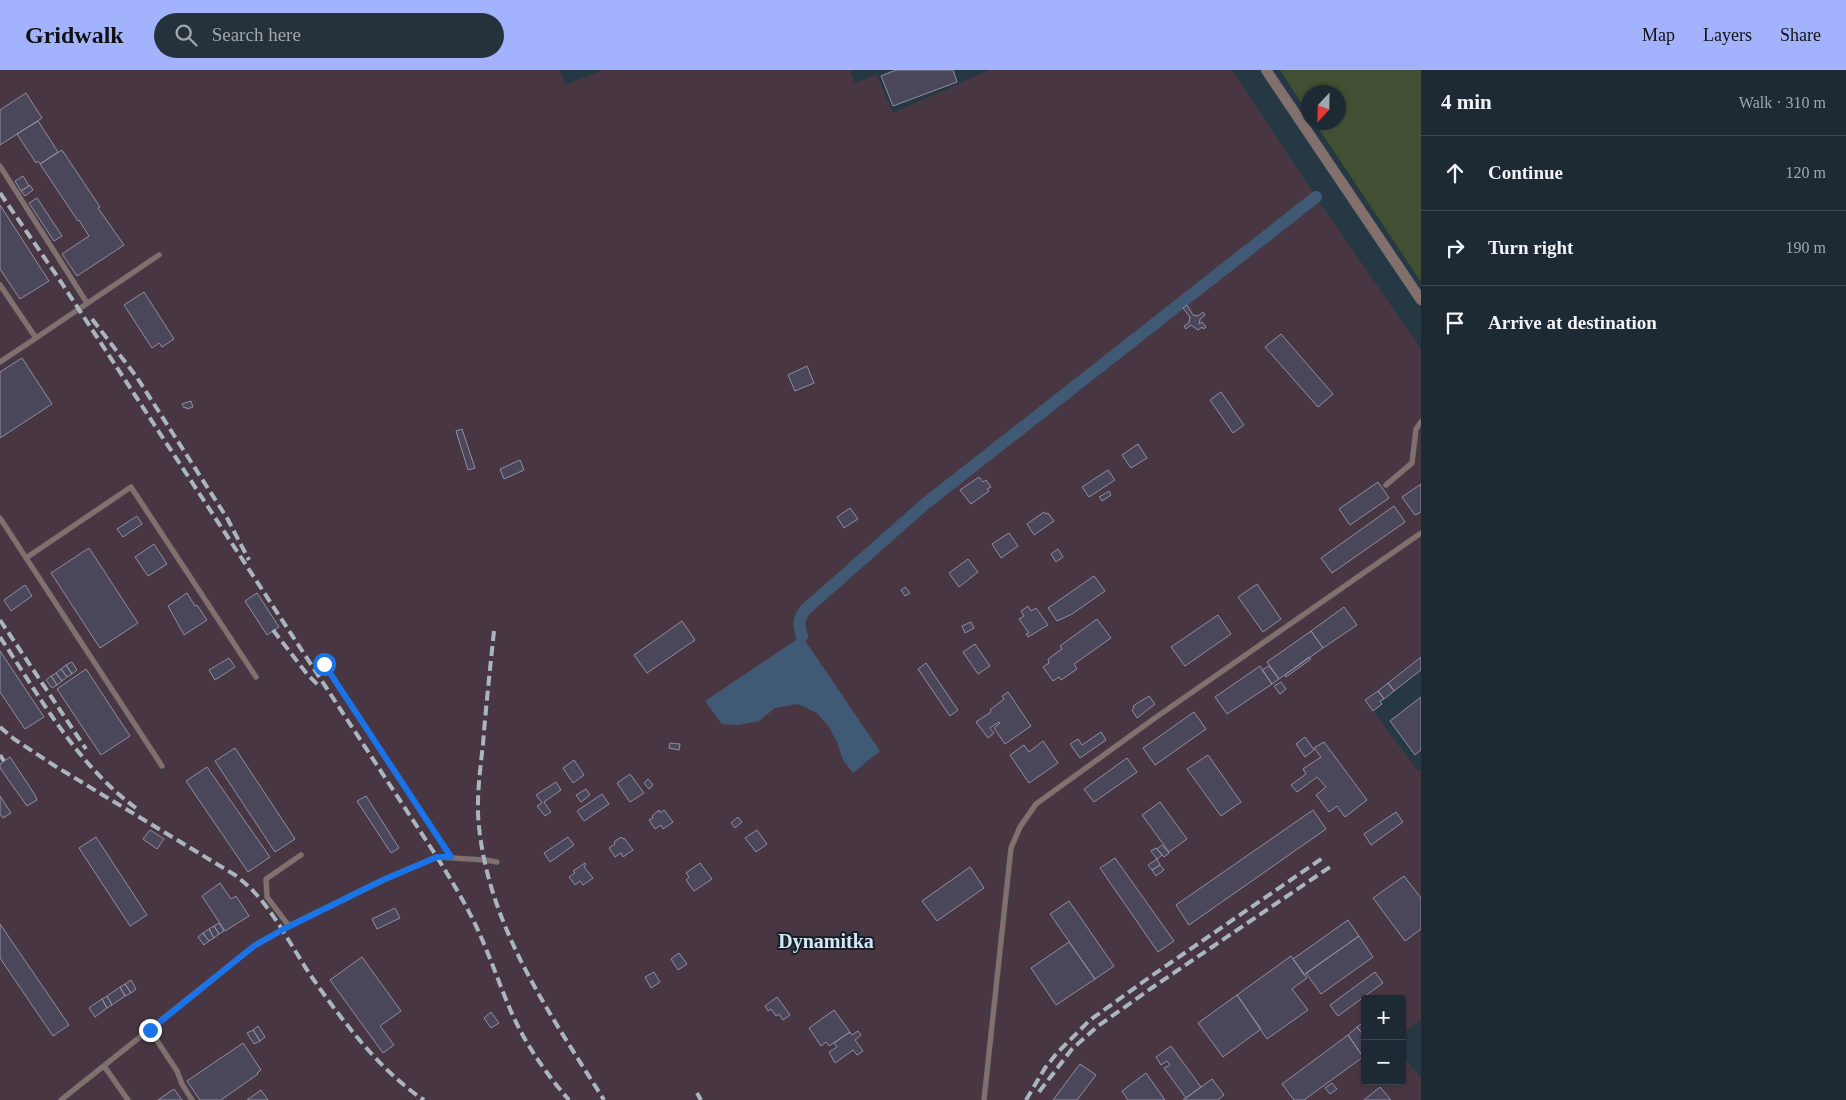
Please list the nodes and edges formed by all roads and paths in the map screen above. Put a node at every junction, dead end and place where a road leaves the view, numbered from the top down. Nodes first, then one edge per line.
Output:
1 (1266, 70) edge
2 (0, 166) edge
3 (159, 255) dead end
4 (0, 285) edge
5 (1421, 300) edge
6 (87, 304) junction
7 (36, 338) junction
8 (0, 362) edge
9 (1421, 422) edge
10 (1386, 484) dead end
11 (0, 518) edge
12 (1421, 533) edge
13 (26, 558) junction
14 (324, 664) dead end
15 (256, 677) dead end
16 (162, 766) dead end
17 (301, 854) dead end
18 (451, 857) junction
19 (497, 862) dead end
20 (289, 926) junction
21 (150, 1030) junction
22 (104, 1066) junction
23 (61, 1100) edge
24 (128, 1100) edge
25 (192, 1100) edge
26 (984, 1100) edge

1 - 5 street
2 - 6 lane
3 - 6 lane
4 - 7 lane
6 - 7 lane
7 - 8 lane
9 - 10 lane
11 - 13 lane
12 - 26 lane
13 - 15 lane
13 - 16 lane
14 - 18 path
17 - 20 lane
18 - 19 lane
18 - 20 lane
20 - 21 lane
21 - 22 lane
21 - 25 lane
22 - 23 lane
22 - 24 lane

